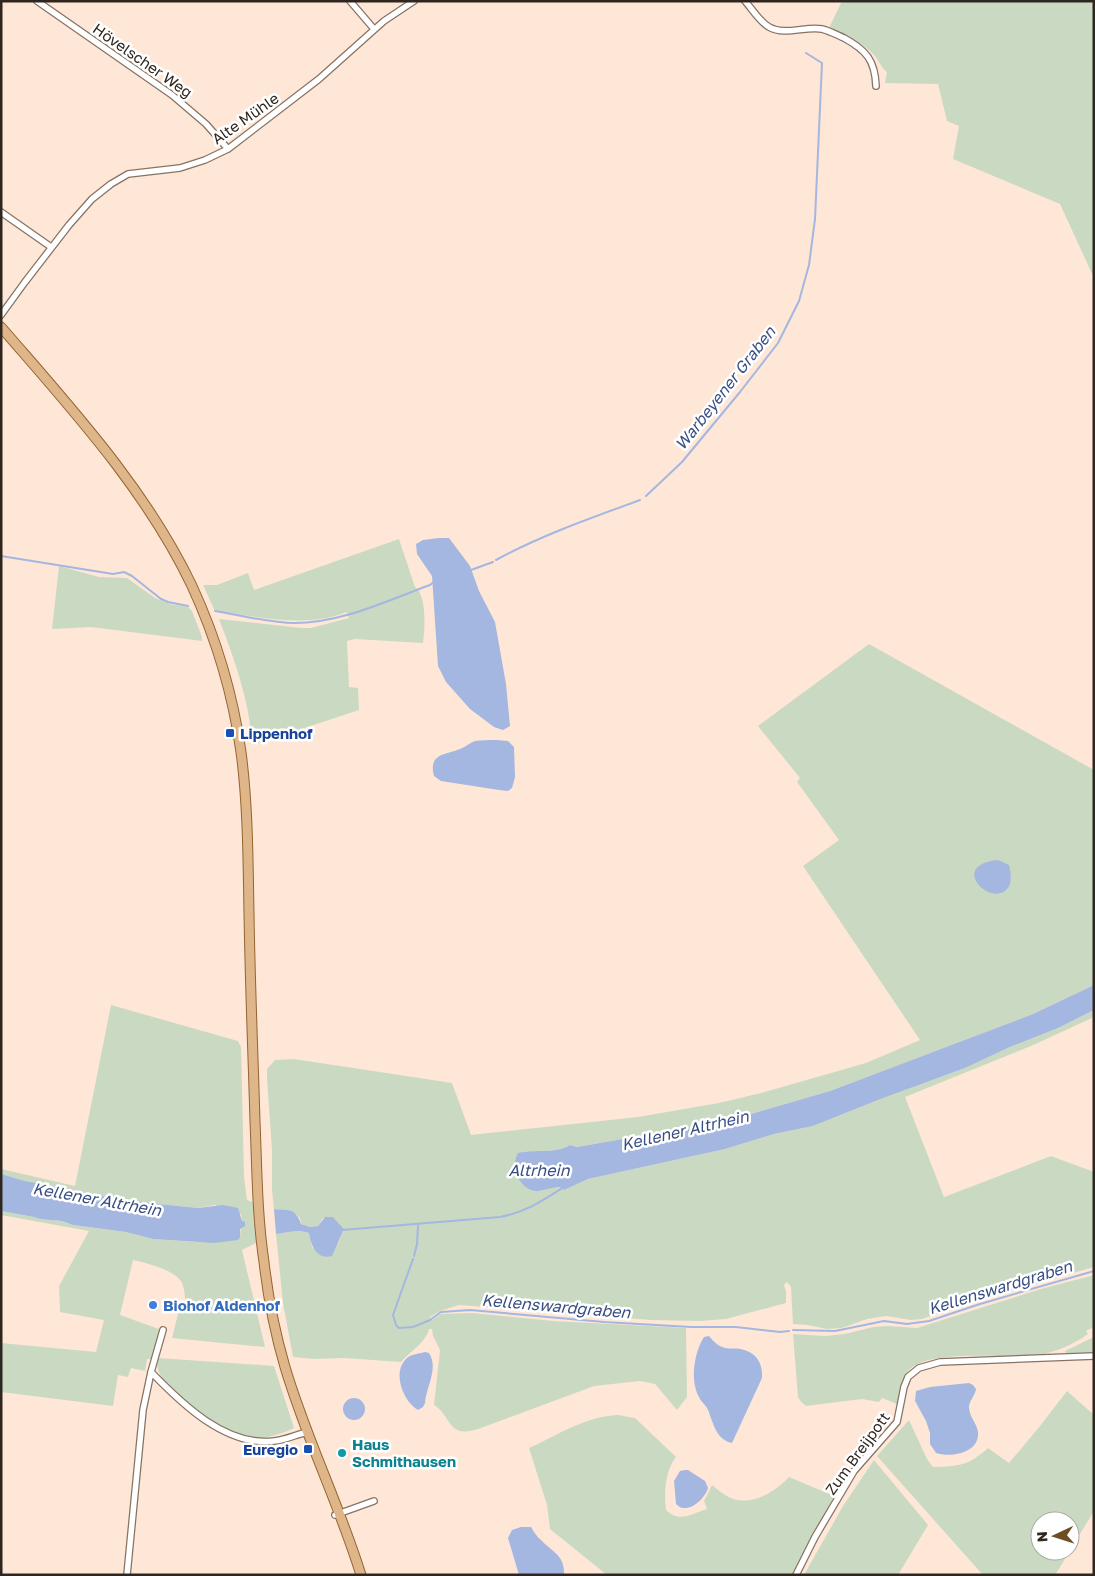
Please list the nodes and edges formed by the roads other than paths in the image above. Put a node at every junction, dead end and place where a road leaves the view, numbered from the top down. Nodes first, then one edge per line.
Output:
1 (36, 1) edge
2 (350, 1) edge
3 (414, 1) edge
4 (745, 1) edge
5 (374, 29) junction
6 (876, 86) dead end
7 (228, 149) junction
8 (1, 212) edge
9 (51, 247) junction
10 (1, 315) edge
11 (1, 327) edge
12 (163, 1330) dead end
13 (1094, 1356) edge
14 (151, 1372) junction
15 (308, 1432) junction
16 (374, 1501) dead end
17 (337, 1513) junction
18 (127, 1575) edge
19 (361, 1575) edge
20 (796, 1575) edge

1 - 7 street, Hövelscher Weg
2 - 5 street
3 - 5 street, Alte Mühle
4 - 6 street
5 - 7 street, Alte Mühle
7 - 9 street, Alte Mühle
8 - 9 street
9 - 10 street, Alte Mühle
11 - 15 main road
12 - 14 street
13 - 20 street, Zum Breijpott
14 - 15 street
14 - 18 street
15 - 17 main road
16 - 17 street
17 - 19 main road

